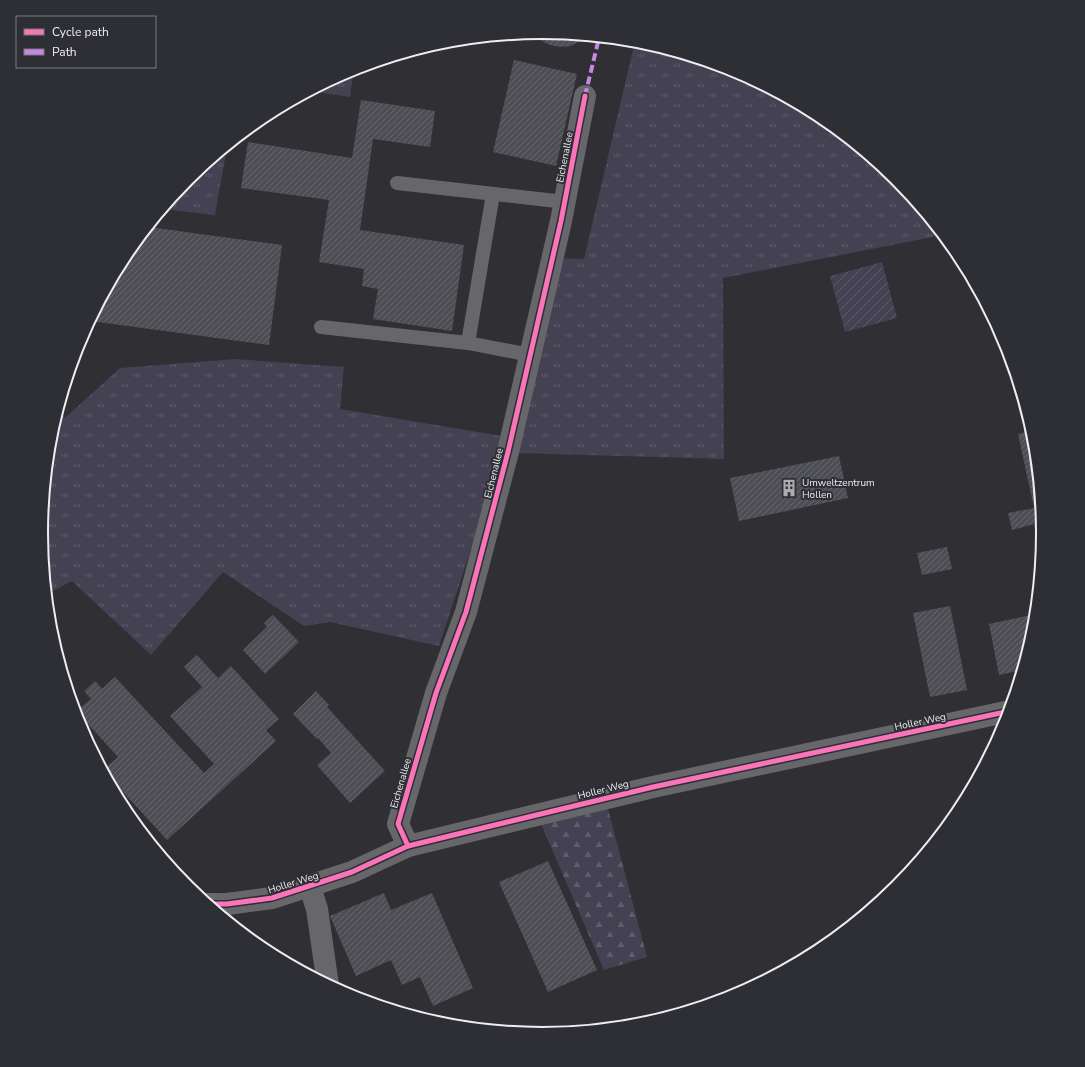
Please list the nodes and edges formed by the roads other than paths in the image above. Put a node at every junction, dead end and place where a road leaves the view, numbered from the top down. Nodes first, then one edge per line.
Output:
1 (585, 96) dead end
2 (397, 183) dead end
3 (493, 194) junction
4 (565, 202) junction
5 (321, 326) dead end
6 (468, 343) junction
7 (530, 355) junction
8 (1003, 711) edge
9 (408, 846) junction
10 (310, 887) junction
11 (215, 904) edge
12 (327, 978) edge

1 - 4 street, Eichenallee
2 - 3 lane
3 - 4 lane
3 - 6 lane
4 - 7 street, Eichenallee
5 - 6 lane
6 - 7 lane
7 - 9 street, Eichenallee
8 - 9 street, Holler Weg
9 - 10 street, Holler Weg
10 - 11 street, Holler Weg
10 - 12 street

